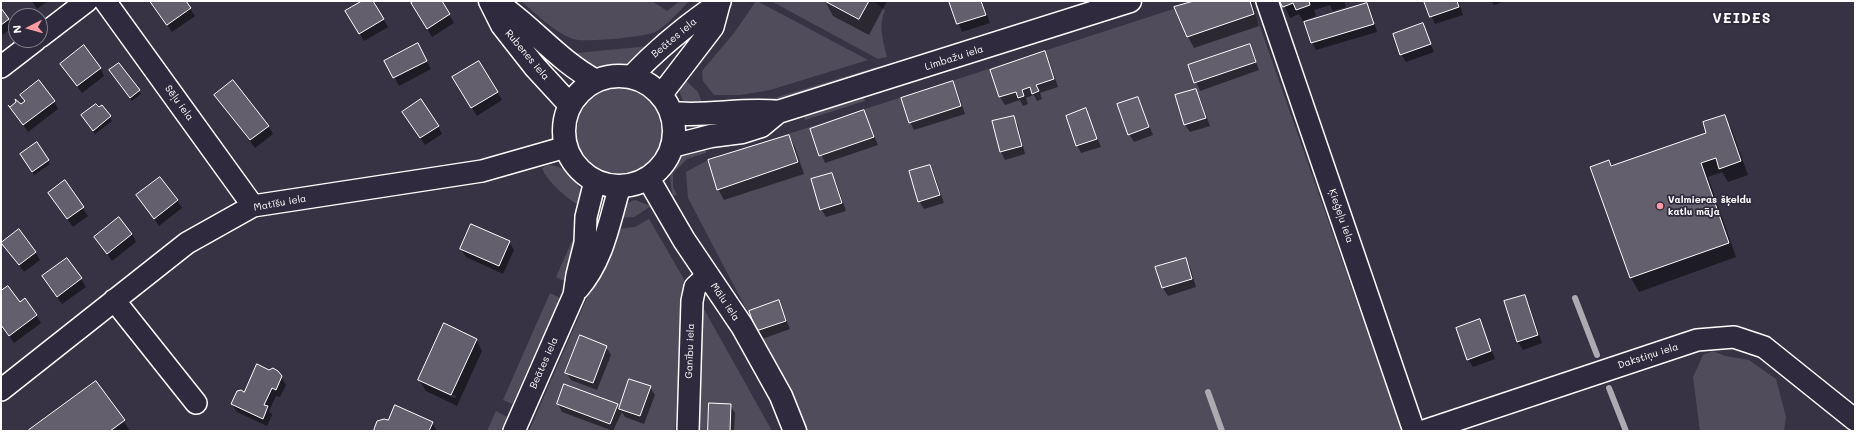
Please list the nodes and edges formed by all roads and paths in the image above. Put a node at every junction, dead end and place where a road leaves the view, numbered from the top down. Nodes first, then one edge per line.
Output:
1 (87, 1) edge
2 (105, 1) edge
3 (490, 1) edge
4 (494, 1) edge
5 (1130, 1) edge
6 (1267, 1) edge
7 (720, 2) edge
8 (48, 31) edge
9 (26, 48) edge
10 (1, 67) edge
11 (631, 76) junction
12 (596, 81) junction
13 (666, 104) junction
14 (570, 105) junction
15 (778, 112) junction
16 (672, 146) junction
17 (566, 147) junction
18 (648, 178) junction
19 (595, 181) junction
20 (620, 186) junction
21 (253, 206) junction
22 (707, 276) junction
23 (574, 294) junction
24 (114, 300) junction
25 (1, 390) edge
26 (196, 403) dead end
27 (1855, 420) edge
28 (514, 431) edge
29 (688, 431) edge
30 (795, 431) edge
31 (1414, 431) edge
32 (1424, 431) edge

1 - 8 street
2 - 21 street, Sēļu iela
3 - 14 main road, Rubenes iela
4 - 12 main road, Rubenes iela
5 - 15 main road, Limbažu iela
6 - 31 street, Ķieģeļu iela
7 - 11 street, Beātes iela
7 - 13 street, Beātes iela
9 - 10 street
11 - 12 main road
11 - 13 main road
12 - 14 main road
13 - 15 main road, Limbažu iela
13 - 16 main road
14 - 17 main road
15 - 16 main road, Limbažu iela
16 - 18 main road
17 - 19 main road
17 - 21 street, Matīšu iela
18 - 20 main road
18 - 22 main road, Mālu iela
19 - 20 main road
19 - 23 street, Beātes iela
20 - 23 street, Beātes iela
21 - 24 street, Matīšu iela
22 - 29 street, Ganību iela
22 - 30 main road, Mālu iela
23 - 28 street, Beātes iela
24 - 25 street, Matīšu iela
24 - 26 street
27 - 32 street, Dakstiņu iela

